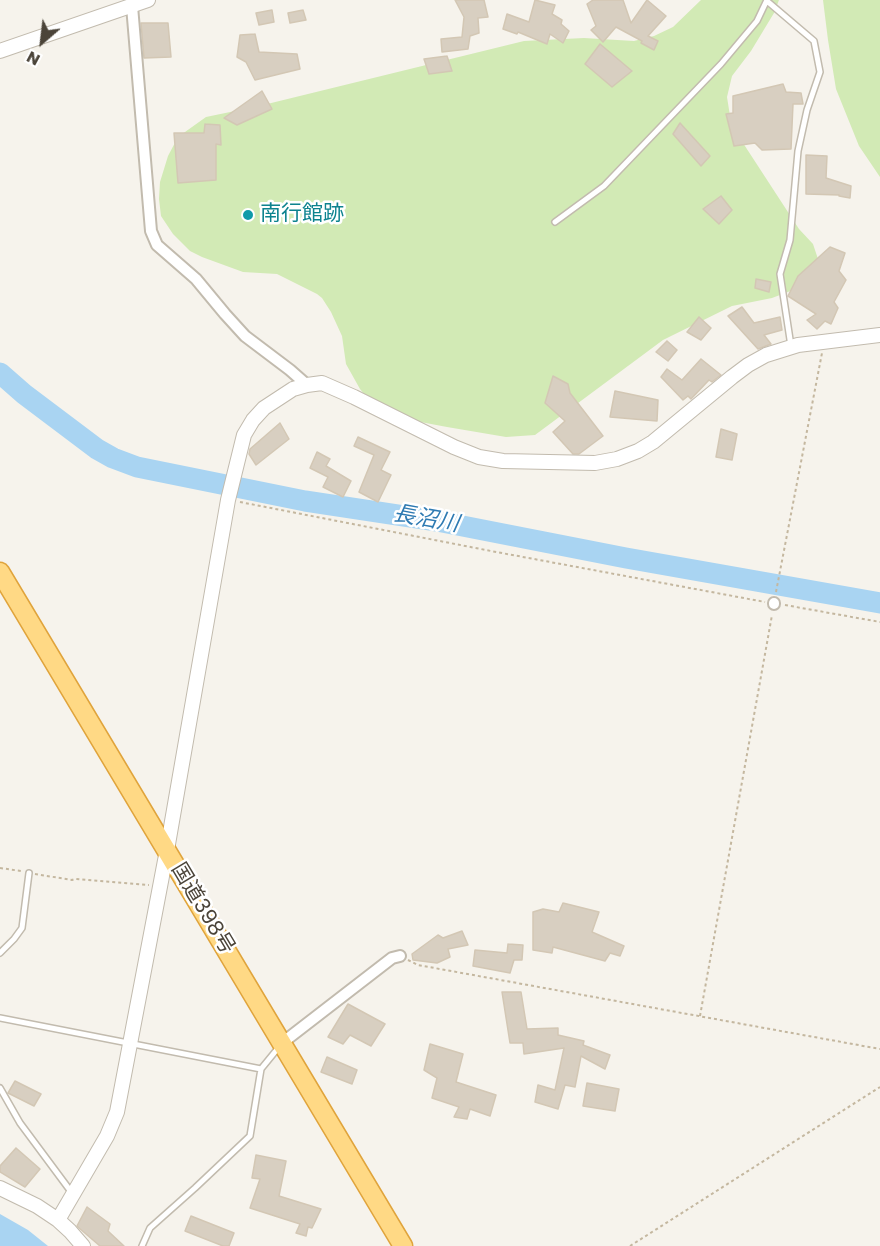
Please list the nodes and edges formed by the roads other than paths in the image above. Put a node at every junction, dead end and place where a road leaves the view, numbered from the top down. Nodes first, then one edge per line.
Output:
1 (148, 0) edge
2 (767, 0) edge
3 (132, 6) junction
4 (0, 51) edge
5 (555, 222) dead end
6 (880, 335) edge
7 (791, 347) junction
8 (307, 385) junction
9 (0, 572) edge
10 (167, 850) junction
11 (29, 873) road end
12 (0, 953) edge
13 (400, 956) road end
14 (0, 1018) edge
15 (282, 1043) junction
16 (130, 1044) junction
17 (261, 1069) junction
18 (0, 1088) edge
19 (0, 1188) edge
20 (73, 1195) junction
21 (58, 1220) junction
22 (83, 1246) edge
23 (142, 1246) edge
24 (403, 1246) edge

1 - 3 street
2 - 5 lane
2 - 7 lane
3 - 4 street
3 - 8 street
6 - 7 street
7 - 8 street
8 - 10 street
9 - 10 highway, 国道398号
10 - 15 highway, 国道398号
10 - 16 street
11 - 12 lane
13 - 15 street
14 - 16 lane
15 - 17 lane
15 - 24 highway, 国道398号
16 - 17 lane
16 - 20 street
17 - 23 lane
18 - 20 lane
19 - 21 street
20 - 21 street
21 - 22 street

